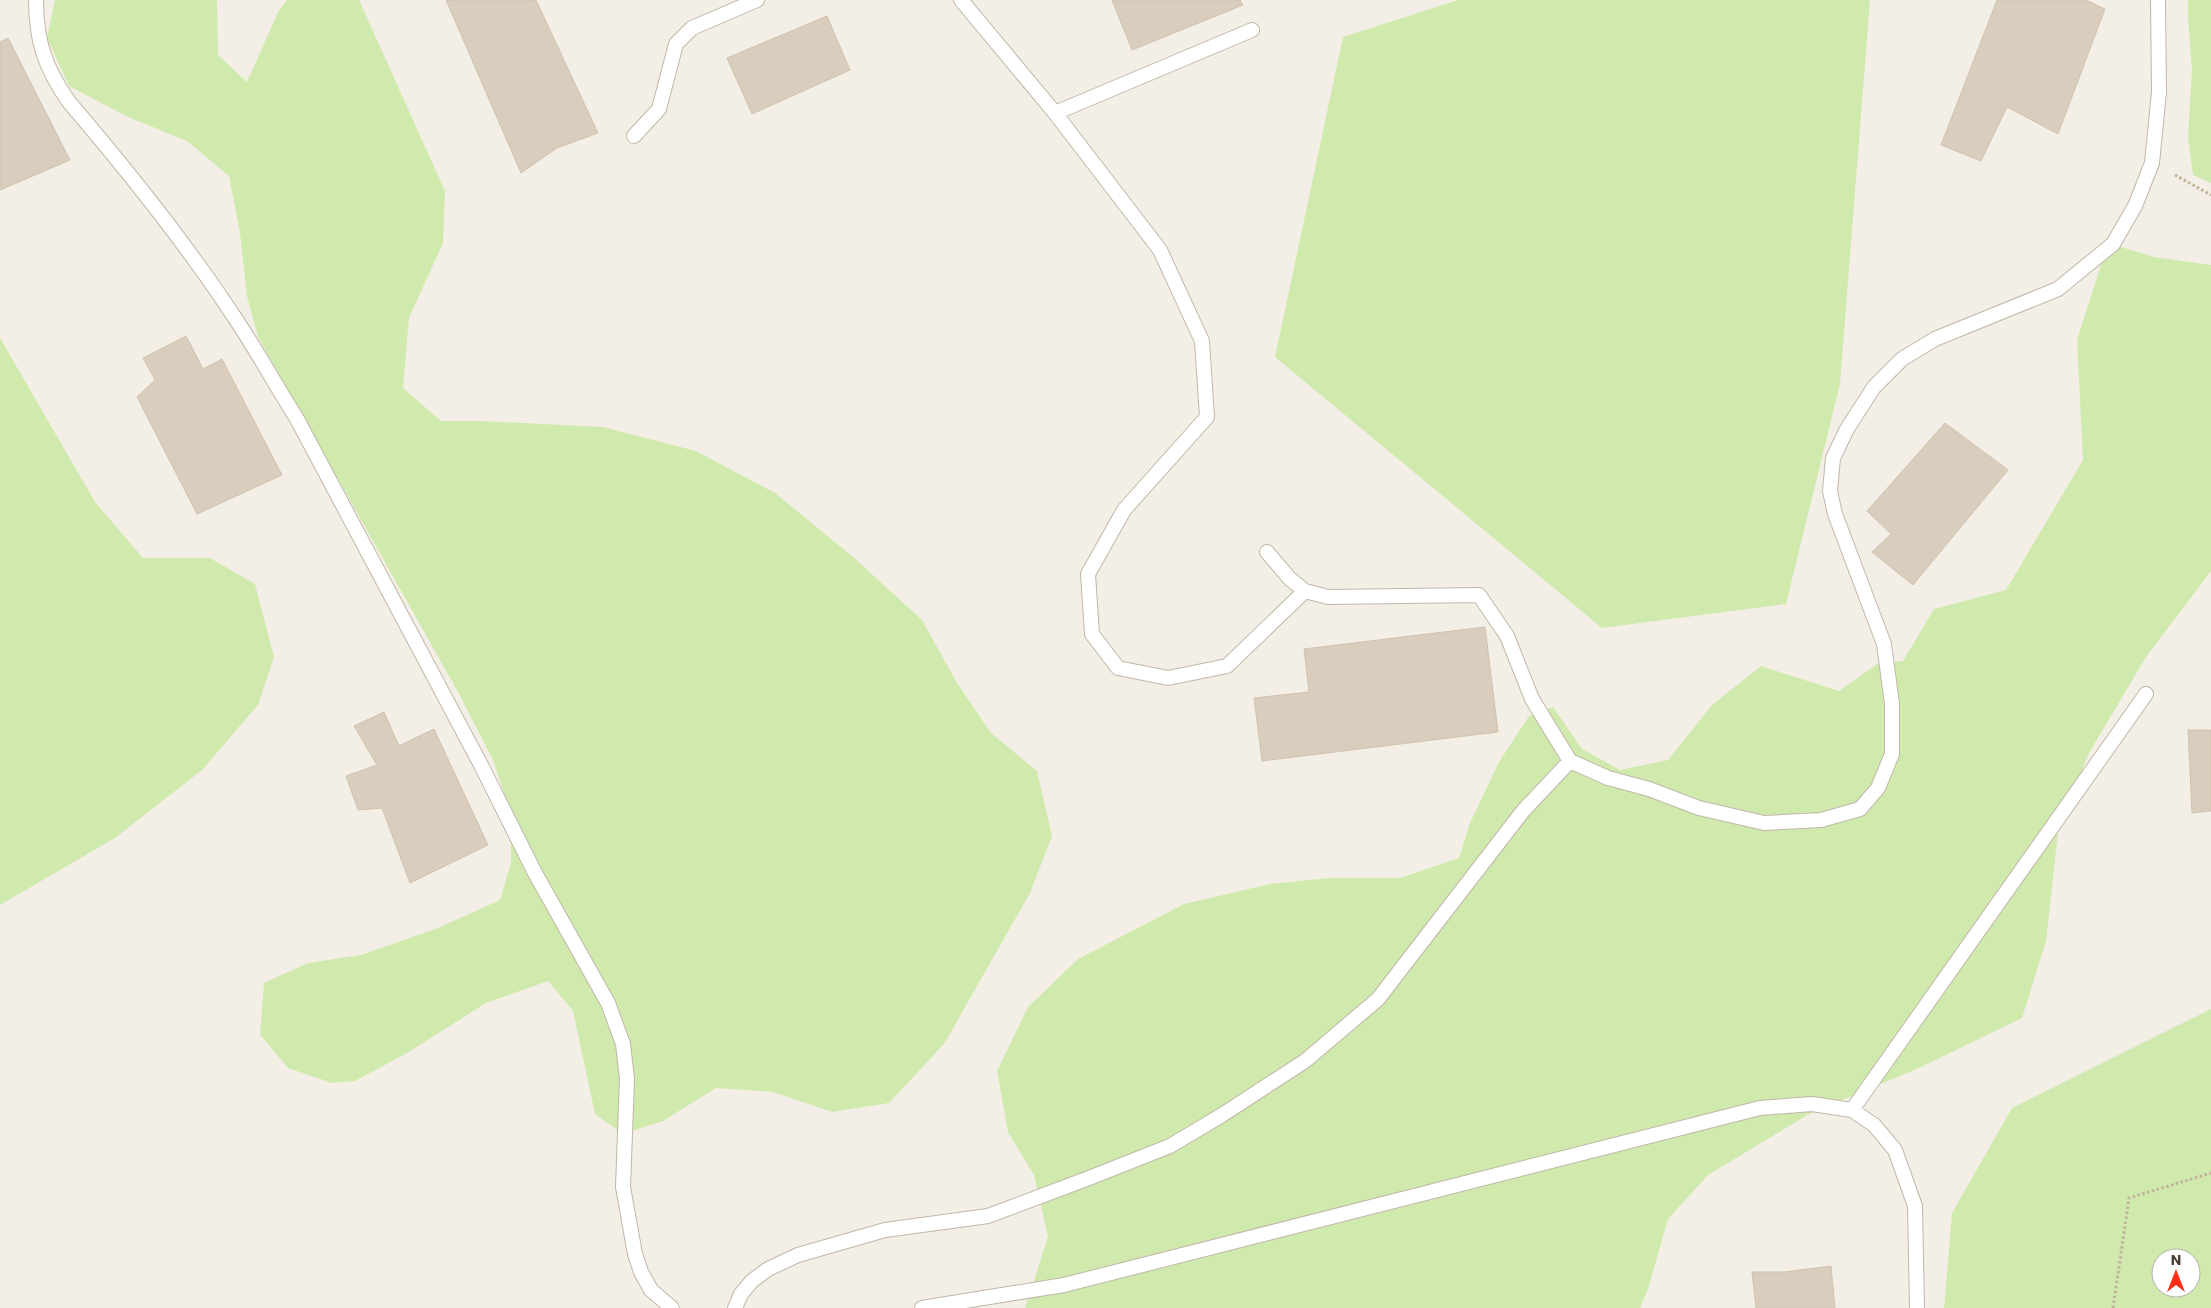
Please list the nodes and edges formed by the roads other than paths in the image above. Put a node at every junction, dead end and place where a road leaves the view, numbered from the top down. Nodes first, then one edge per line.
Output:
1 (36, 0) edge
2 (757, 0) edge
3 (962, 0) edge
4 (2158, 0) edge
5 (1252, 30) dead end
6 (1055, 113) junction
7 (634, 136) dead end
8 (1267, 552) dead end
9 (1305, 591) junction
10 (2146, 694) dead end
11 (1570, 761) junction
12 (1852, 1110) junction
13 (672, 1308) edge
14 (735, 1308) edge
15 (922, 1308) edge
16 (1917, 1308) edge

1 - 13 lane
2 - 7 lane
3 - 6 lane
4 - 11 lane
5 - 6 lane
6 - 9 lane
8 - 9 lane
9 - 11 lane
10 - 12 lane
11 - 14 lane
12 - 15 lane
12 - 16 lane

